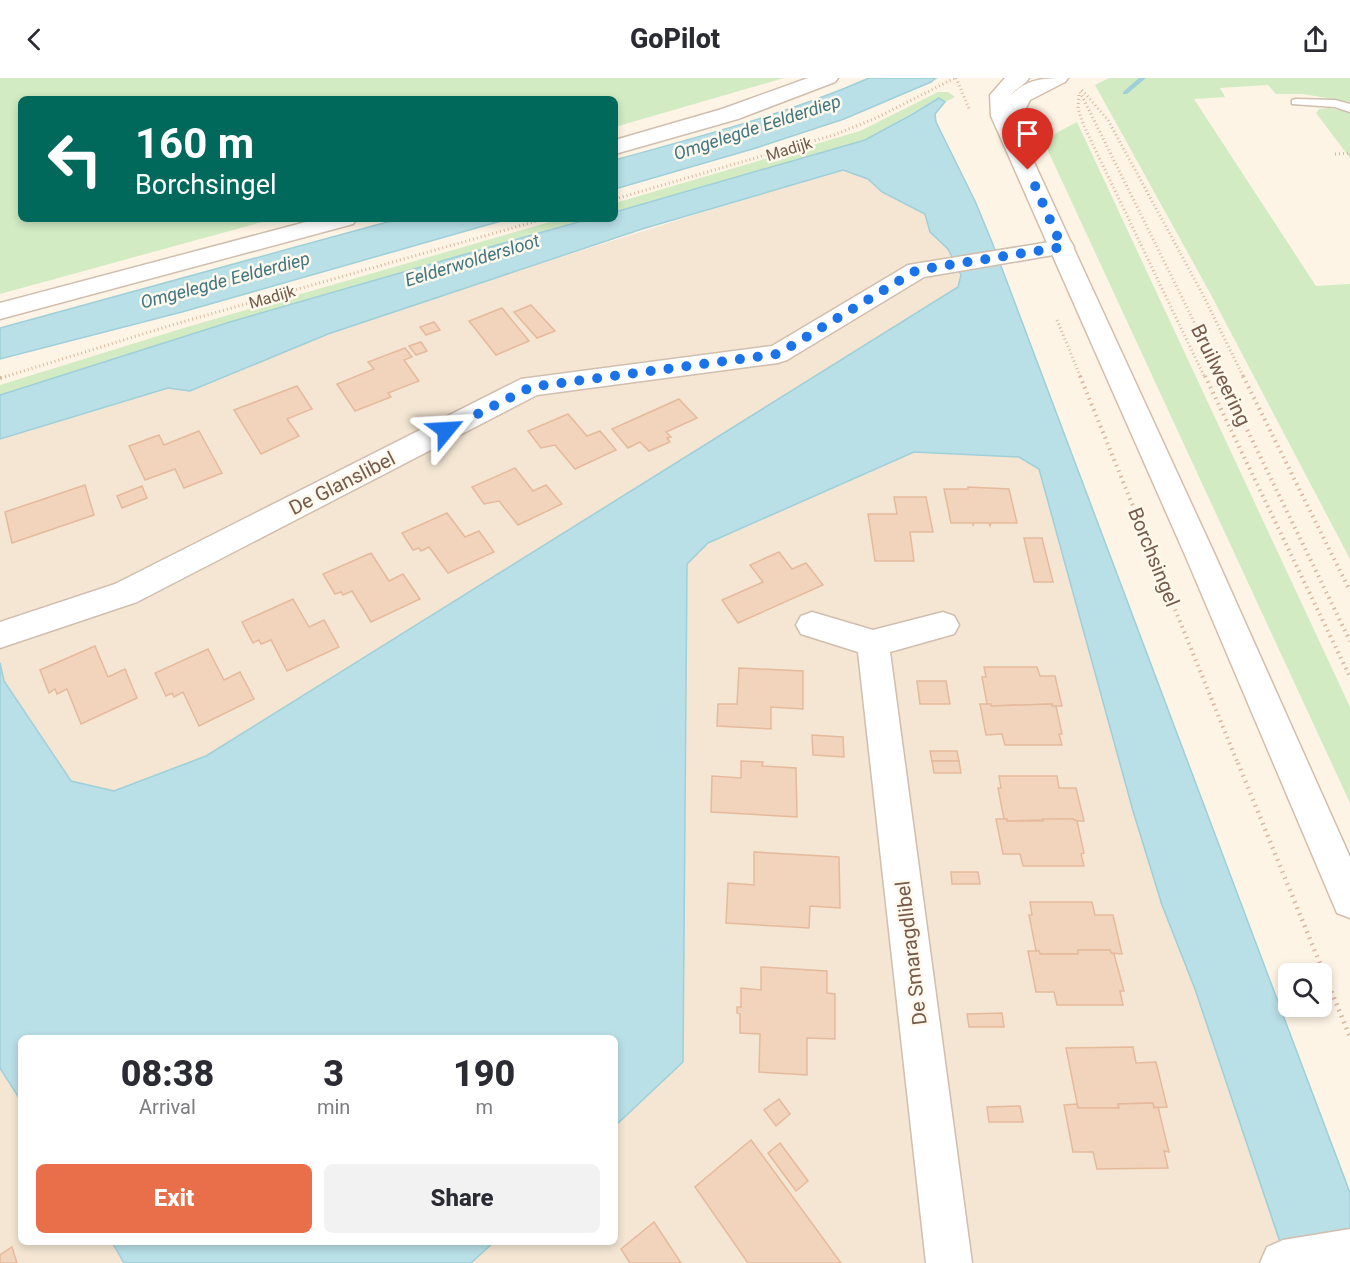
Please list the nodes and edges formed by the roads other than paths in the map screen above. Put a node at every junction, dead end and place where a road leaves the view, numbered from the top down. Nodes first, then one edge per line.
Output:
1 (828, 78) edge
2 (1019, 78) edge
3 (1067, 81) edge
4 (1296, 102) dead end
5 (1350, 108) edge
6 (1010, 132) junction
7 (618, 146) edge
8 (334, 222) edge
9 (1062, 247) junction
10 (0, 311) edge
11 (812, 625) dead end
12 (943, 625) dead end
13 (1, 634) edge
14 (873, 643) junction
15 (1350, 900) edge
16 (1350, 1251) edge
17 (949, 1263) edge
18 (1284, 1263) edge

1 - 7 street
2 - 6 street, Borchsingel
3 - 6 street
4 - 5 lane
6 - 9 street, Borchsingel
8 - 10 street
9 - 13 street, De Glanslibel
9 - 15 street, Borchsingel
11 - 14 street
12 - 14 street
14 - 17 street, De Smaragdlibel
16 - 18 street

